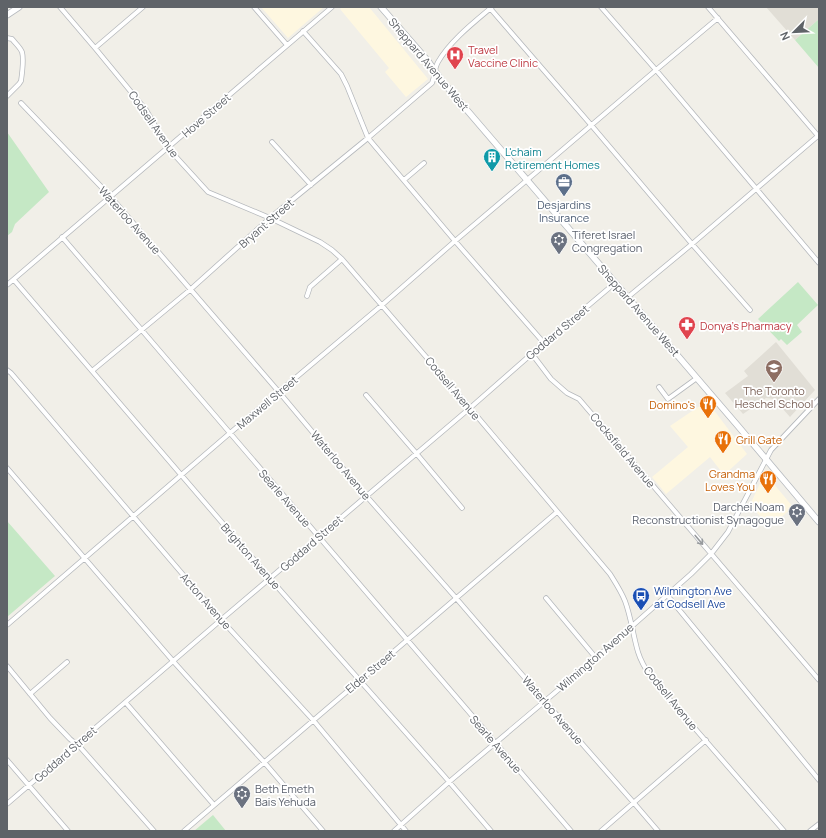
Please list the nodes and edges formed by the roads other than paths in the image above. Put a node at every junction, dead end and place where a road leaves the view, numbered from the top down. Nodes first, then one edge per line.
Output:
1 (20, 7) edge
2 (60, 7) edge
3 (143, 7) edge
4 (254, 7) edge
5 (332, 7) edge
6 (381, 7) edge
7 (490, 7) edge
8 (601, 7) edge
9 (708, 7) edge
10 (7, 15) edge
11 (718, 18) junction
12 (304, 31) junction
13 (7, 38) edge
14 (287, 45) junction
15 (95, 48) junction
16 (656, 70) junction
17 (435, 71) junction
18 (7, 96) edge
19 (20, 103) dead end
20 (592, 126) junction
21 (819, 136) edge
22 (368, 138) junction
23 (272, 142) dead end
24 (168, 148) junction
25 (424, 163) dead end
26 (404, 180) junction
27 (527, 180) junction
28 (311, 185) junction
29 (756, 189) junction
30 (110, 196) junction
31 (270, 218) junction
32 (62, 237) junction
33 (455, 241) junction
34 (692, 244) junction
35 (342, 259) junction
36 (819, 263) edge
37 (14, 280) junction
38 (616, 283) junction
39 (7, 286) edge
40 (191, 289) junction
41 (307, 296) dead end
42 (628, 297) junction
43 (382, 305) junction
44 (750, 310) dead end
45 (141, 330) junction
46 (544, 343) junction
47 (532, 354) junction
48 (7, 370) edge
49 (92, 371) junction
50 (697, 378) junction
51 (660, 388) dead end
52 (279, 392) junction
53 (366, 396) dead end
54 (819, 399) edge
55 (470, 408) junction
56 (230, 433) junction
57 (416, 453) junction
58 (766, 458) junction
59 (7, 468) edge
60 (181, 476) junction
61 (366, 496) junction
62 (462, 508) dead end
63 (557, 512) junction
64 (133, 516) junction
65 (819, 522) edge
66 (319, 537) junction
67 (711, 554) junction
68 (85, 557) junction
69 (270, 578) junction
70 (667, 595) junction
71 (456, 598) junction
72 (546, 598) dead end
73 (222, 620) junction
74 (7, 624) edge
75 (633, 625) junction
76 (407, 640) junction
77 (596, 658) junction
78 (174, 661) junction
79 (67, 662) dead end
80 (7, 666) edge
81 (360, 680) junction
82 (819, 680) edge
83 (30, 694) junction
84 (545, 701) junction
85 (126, 702) junction
86 (313, 720) junction
87 (706, 740) junction
88 (495, 743) junction
89 (77, 744) junction
90 (7, 760) edge
91 (264, 762) junction
92 (819, 780) edge
93 (449, 782) junction
94 (28, 786) junction
95 (634, 802) junction
96 (7, 804) edge
97 (214, 805) junction
98 (819, 824) edge
99 (401, 825) junction
100 (68, 831) edge
101 (154, 831) edge
102 (184, 831) edge
103 (323, 831) edge
104 (394, 831) edge
105 (406, 831) edge
106 (491, 831) edge
107 (571, 831) edge
108 (601, 831) edge
109 (658, 831) edge
110 (784, 831) edge
111 (810, 831) edge

1 - 10 main road
2 - 15 street, Codsell Avenue
3 - 15 street
4 - 14 street
5 - 12 street, Hove Street
6 - 17 main road, Sheppard Avenue West
7 - 17 street, Bryant Street
7 - 20 street
8 - 16 street
9 - 11 street
11 - 16 street, Maxwell Street
11 - 21 street
12 - 14 street, Hove Street
12 - 22 street
13 - 18 street
14 - 24 street, Hove Street
15 - 24 street, Codsell Avenue
16 - 20 street, Maxwell Street
16 - 29 street
17 - 22 street, Bryant Street
17 - 27 main road, Sheppard Avenue West
19 - 30 street, Waterloo Avenue
20 - 27 street, Maxwell Street
20 - 34 street
21 - 29 street
22 - 26 street
22 - 28 street, Bryant Street
23 - 28 street
24 - 30 street, Hove Street
24 - 31 street, Codsell Avenue
25 - 26 street
26 - 33 street
27 - 33 street, Maxwell Street
27 - 38 main road, Sheppard Avenue West
28 - 31 street, Bryant Street
29 - 34 street
29 - 36 street
30 - 32 street, Hove Street
30 - 40 street, Waterloo Avenue
31 - 35 street, Codsell Avenue
31 - 40 street, Bryant Street
32 - 37 street, Hove Street
32 - 45 street, Searle Avenue
33 - 43 street, Maxwell Street
33 - 46 street
34 - 42 street
34 - 44 street
35 - 41 street
35 - 43 street, Codsell Avenue
37 - 39 street, Hove Street
37 - 49 street, Brighton Avenue
38 - 42 main road, Sheppard Avenue West
38 - 46 street, Goddard Street
40 - 45 street, Bryant Street
40 - 52 street, Waterloo Avenue
42 - 50 main road, Sheppard Avenue West
43 - 52 street, Maxwell Street
43 - 55 street, Codsell Avenue
45 - 49 street, Bryant Street
45 - 56 street, Searle Avenue
46 - 47 street, Goddard Street
47 - 55 street, Goddard Street
47 -> 67 street, Cocksfield Avenue
48 - 64 street, Acton Avenue
49 - 60 street, Brighton Avenue
50 - 51 street
50 - 58 main road, Sheppard Avenue West
52 - 56 street, Maxwell Street
52 - 61 street, Waterloo Avenue
53 - 57 street
54 - 58 street, Wilmington Avenue
55 - 57 street, Goddard Street
55 - 63 street, Codsell Avenue
56 - 60 street, Maxwell Street
56 - 66 street, Searle Avenue
57 - 61 street, Goddard Street
57 - 62 street
58 - 65 main road, Sheppard Avenue West
58 - 67 street, Wilmington Avenue
59 - 68 street
60 - 64 street, Maxwell Street
60 - 69 street, Brighton Avenue
61 - 66 street, Goddard Street
61 - 71 street, Waterloo Avenue
63 - 71 street, Elder Street
63 - 75 street, Codsell Avenue
64 - 68 street, Maxwell Street
64 - 73 street, Acton Avenue
66 - 69 street, Goddard Street
66 - 76 street, Searle Avenue
67 - 70 street, Wilmington Avenue
67 - 82 street, Cocksfield Avenue
68 - 74 street, Maxwell Street
68 - 78 street
69 - 73 street, Goddard Street
69 - 81 street, Brighton Avenue
70 - 75 street, Wilmington Avenue
70 - 92 street
71 - 76 street, Elder Street
71 - 84 street, Waterloo Avenue
72 - 77 street
73 - 78 street, Goddard Street
73 - 86 street, Acton Avenue
75 - 77 street, Wilmington Avenue
75 - 87 street, Codsell Avenue
76 - 81 street, Elder Street
76 - 88 street, Searle Avenue
77 - 84 street, Wilmington Avenue
78 - 85 street, Goddard Street
78 - 91 street
79 - 83 street
80 - 83 street
81 - 86 street, Elder Street
81 - 93 street, Brighton Avenue
83 - 89 street
84 - 88 street, Wilmington Avenue
84 - 95 street, Waterloo Avenue
85 - 89 street, Goddard Street
85 - 97 street
86 - 91 street, Elder Street
86 - 99 street, Acton Avenue
87 - 95 street
87 - 110 street, Codsell Avenue
88 - 93 street, Wilmington Avenue
88 - 107 street, Searle Avenue
89 - 94 street, Goddard Street
89 - 101 street
90 - 94 street
91 - 97 street, Elder Street
91 - 103 street
93 - 99 street, Wilmington Avenue
93 - 106 street, Brighton Avenue
94 - 96 street, Goddard Street
94 - 100 street
95 - 108 street
95 - 109 street, Waterloo Avenue
97 - 102 street, Elder Street
98 - 111 street
99 - 104 street, Wilmington Avenue
99 - 105 street, Acton Avenue

